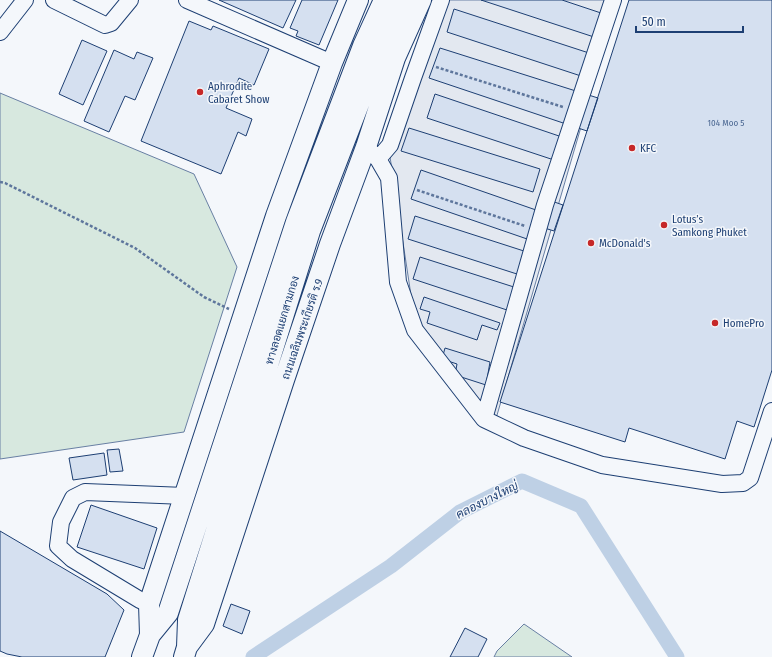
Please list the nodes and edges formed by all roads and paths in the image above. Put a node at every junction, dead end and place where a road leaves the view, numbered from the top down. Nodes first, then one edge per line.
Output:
1 (26, 0) edge
2 (54, 0) edge
3 (130, 0) edge
4 (187, 0) edge
5 (358, 0) edge
6 (384, 0) edge
7 (401, 0) edge
8 (421, 0) edge
9 (441, 0) edge
10 (612, 0) edge
11 (0, 32) edge
12 (332, 63) junction
13 (436, 67) dead end
14 (576, 111) junction
15 (372, 153) junction
16 (0, 182) edge
17 (417, 190) dead end
18 (542, 216) junction
19 (244, 315) junction
20 (772, 411) edge
21 (484, 419) junction
22 (185, 496) junction
23 (149, 604) junction
24 (150, 635) junction
25 (186, 652) edge
26 (142, 657) edge

1 - 11 lane
2 - 3 lane
4 - 12 lane
5 - 12 main road
6 - 24 main road, ทางลอดแยกสามกอง
7 - 25 main road, ทางลอดแยกสามกอง
8 - 15 main road, ถนนเฉลิมพระเกียรติ ร.9
9 - 15 lane
10 - 14 lane
12 - 19 main road
13 - 14 path
14 - 18 lane
15 - 21 lane
15 - 25 main road, ถนนเฉลิมพระเกียรติ ร.9
16 - 19 path
17 - 18 path
18 - 21 lane
19 - 22 main road
20 - 21 lane
22 - 23 main road
22 - 23 lane
23 - 24 main road
24 - 26 main road

